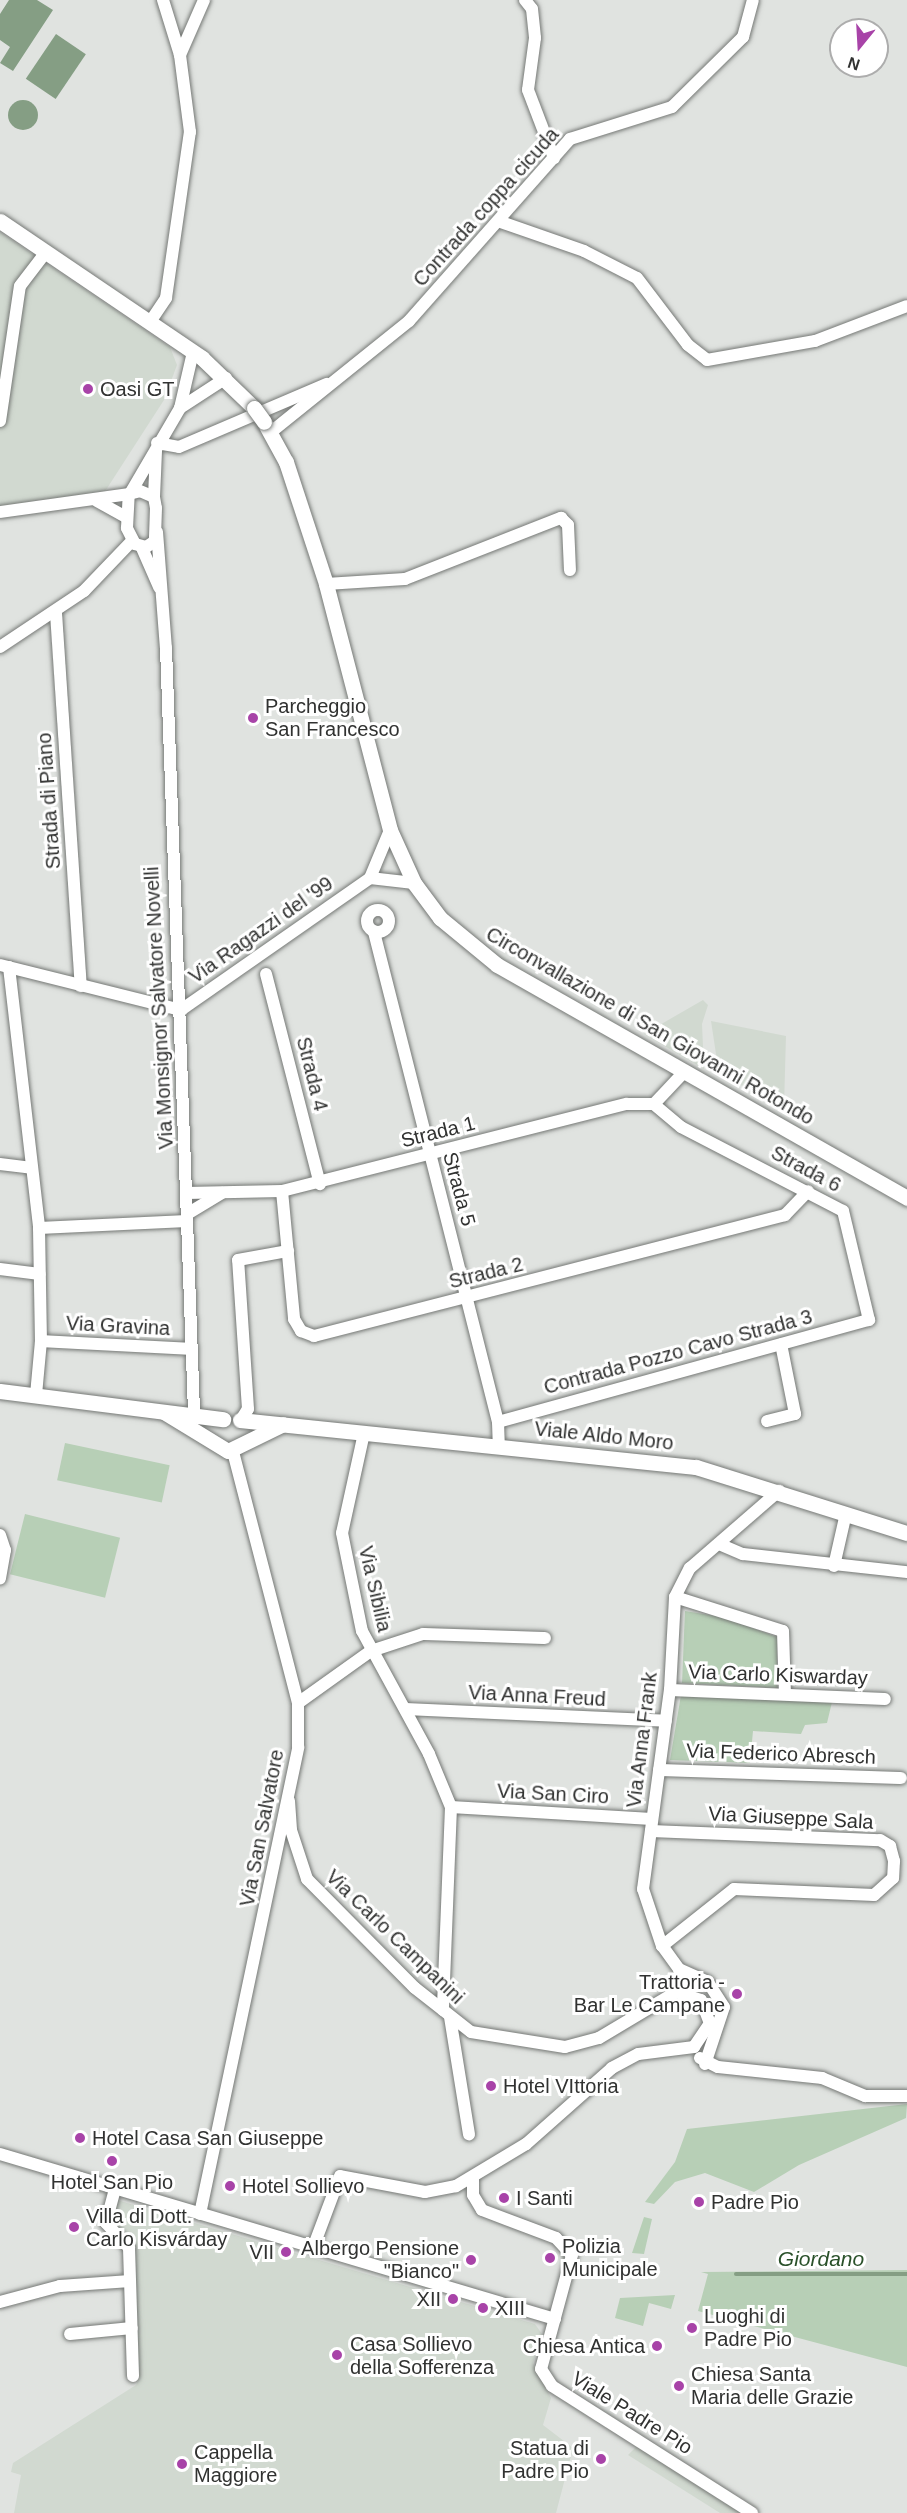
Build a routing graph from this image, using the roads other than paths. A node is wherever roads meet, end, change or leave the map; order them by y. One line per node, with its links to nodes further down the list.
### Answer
1 (163, 0): 5 (street)
2 (204, 0): 5 (street)
3 (525, 0): 6 (street)
4 (753, 0): 6 (street, Contrada coppa cicuda)
5 (180, 55): 11 (street)
6 (555, 158): 8 (street, Contrada coppa cicuda)
7 (0, 221): 9 (main road, Circonvallazione di San Giovanni Rotondo)
8 (498, 221): 10 (street); 14 (street, Contrada coppa cicuda)
9 (46, 252): 11 (main road, Circonvallazione di San Giovanni Rotondo); 16 (street)
10 (907, 306)
11 (150, 322): 12 (main road, Circonvallazione di San Giovanni Rotondo)
12 (193, 352): 13 (main road, Circonvallazione di San Giovanni Rotondo); 15 (street)
13 (226, 378): 15 (street); 17 (main road, Circonvallazione di San Giovanni Rotondo, bridge)
14 (329, 383): 17 (street, Contrada coppa cicuda); 18 (street)
15 (180, 408): 18 (street)
16 (0, 421)
17 (267, 427): 27 (main road, Circonvallazione di San Giovanni Rotondo)
18 (157, 444): 19 (street); 20 (street, Via Monsignor Salvatore Novelli)
19 (130, 493): 20 (street); 21 (street); 23 (street)
20 (154, 497): 24 (street, Via Monsignor Salvatore Novelli)
21 (90, 499): 22 (street); 23 (street)
22 (0, 512)
23 (126, 518): 25 (street, Via Monsignor Salvatore Novelli)
24 (157, 532): 25 (street); 28 (street, Via Monsignor Salvatore Novelli)
25 (137, 545): 28 (street, Via Monsignor Salvatore Novelli); 29 (street)
26 (570, 570): 27 (street)
27 (326, 584): 31 (main road, Circonvallazione di San Giovanni Rotondo)
28 (164, 603): 38 (street, Via Monsignor Salvatore Novelli)
29 (56, 613): 30 (street); 37 (street, Strada di Piano)
30 (0, 647)
31 (390, 830): 32 (street); 33 (main road, Circonvallazione di San Giovanni Rotondo)
32 (370, 878): 33 (street); 38 (street, Via Ragazzi del '99)
33 (414, 883): 39 (main road, Circonvallazione di San Giovanni Rotondo)
34 (374, 932): 41 (street, Strada 5)
35 (5, 966): 37 (street, Via Ragazzi del '99); 43 (street)
36 (266, 974): 44 (street, Strada 4)
37 (81, 986): 38 (street, Via Ragazzi del '99)
38 (180, 1010): 47 (street, Via Monsignor Salvatore Novelli)
39 (684, 1072): 40 (street); 49 (main road, Circonvallazione di San Giovanni Rotondo)
40 (654, 1104): 41 (street, Strada 1); 46 (street, Strada 6)
41 (429, 1154): 44 (street, Strada 1); 55 (street, Strada 5)
42 (0, 1164): 43 (street)
43 (32, 1168): 51 (street)
44 (320, 1184): 45 (street, Strada 1)
45 (282, 1191): 48 (street, Strada 1); 52 (street, Strada 2)
46 (808, 1191): 55 (street, Strada 2); 56 (street, Strada 6)
47 (186, 1192): 48 (street, Strada 1); 50 (street, Via Monsignor Salvatore Novelli)
48 (224, 1192): 50 (street)
49 (907, 1198)
50 (187, 1217): 51 (street); 59 (street, Via Monsignor Salvatore Novelli)
51 (39, 1228): 54 (street)
52 (288, 1251): 55 (street, Strada 2); 65 (street)
53 (0, 1269): 54 (street)
54 (40, 1274): 57 (street)
55 (468, 1298): 67 (street, Strada 5)
56 (869, 1320): 58 (street, Contrada Pozzo Cavo Strada 3)
57 (41, 1341): 59 (street, Via Gravina); 61 (street)
58 (781, 1344): 66 (street); 67 (street, Contrada Pozzo Cavo Strada 3)
59 (192, 1349): 63 (street, Via Monsignor Salvatore Novelli)
60 (0, 1391): 61 (main road, Viale Aldo Moro)
61 (36, 1395): 62 (main road, Viale Aldo Moro)
62 (156, 1407): 63 (main road, Viale Aldo Moro); 72 (main road, Viale Aldo Moro)
63 (194, 1412): 64 (main road, Viale Aldo Moro)
64 (223, 1419): 65 (main road, Viale Aldo Moro); 72 (main road)
65 (240, 1420): 68 (main road, Viale Aldo Moro); 70 (main road)
66 (767, 1421)
67 (498, 1422): 71 (street, Strada 5)
68 (288, 1423): 69 (main road, Viale Aldo Moro); 70 (main road, Viale Aldo Moro)
69 (364, 1433): 71 (main road, Viale Aldo Moro); 83 (street, Via Sibilia)
70 (246, 1440): 72 (main road, Viale Aldo Moro)
71 (499, 1447): 73 (main road, Viale Aldo Moro)
72 (226, 1449): 87 (street, Via San Salvatore)
73 (779, 1491): 74 (main road, Viale Aldo Moro); 77 (street, Via Anna Frank)
74 (846, 1513): 75 (main road, Viale Aldo Moro); 78 (street)
75 (907, 1533)
76 (0, 1535): 80 (street)
77 (719, 1544): 78 (street); 81 (street, Via Anna Frank)
78 (834, 1566): 79 (street)
79 (907, 1572)
80 (0, 1579)
81 (675, 1597): 84 (street, Via Anna Frank); 85 (street)
82 (545, 1638): 83 (street, Via Sibilia)
83 (371, 1652): 87 (street); 88 (street)
84 (670, 1690): 85 (street, Via Carlo Kiswarday); 89 (street, Via Anna Frank)
85 (785, 1693): 86 (street, Via Carlo Kiswarday)
86 (885, 1699)
87 (298, 1703): 92 (street, Via San Salvatore)
88 (406, 1710): 89 (street, Via Anna Freud); 93 (street)
89 (666, 1721): 90 (street, Via Anna Frank)
90 (658, 1770): 91 (street, Via Federico Abresch); 94 (street, Via Anna Frank)
91 (901, 1778)
92 (289, 1801): 96 (street, Via Carlo Campanini); 104 (street, Via San Salvatore)
93 (451, 1807): 94 (street, Via San Ciro); 96 (street)
94 (651, 1825): 95 (street, Via Anna Frank); 95 (street, Via Giuseppe Sala)
95 (662, 1946): 98 (street, Via Anna Frank)
96 (446, 2014): 97 (street, Via Carlo Campanini); 100 (street)
97 (694, 2047): 98 (street); 102 (street)
98 (705, 2064): 99 (street)
99 (907, 2096)
100 (469, 2134)
101 (0, 2154): 103 (street)
102 (473, 2178): 105 (street); 108 (street, Viale Padre Pio)
103 (115, 2189): 104 (street); 106 (street)
104 (200, 2214): 105 (street)
105 (314, 2248): 108 (street)
106 (130, 2281): 107 (street); 109 (street)
107 (0, 2302)
108 (555, 2319): 112 (street, Viale Padre Pio)
109 (132, 2328): 110 (street); 111 (street)
110 (70, 2334)
111 (133, 2376)
112 (752, 2513)

